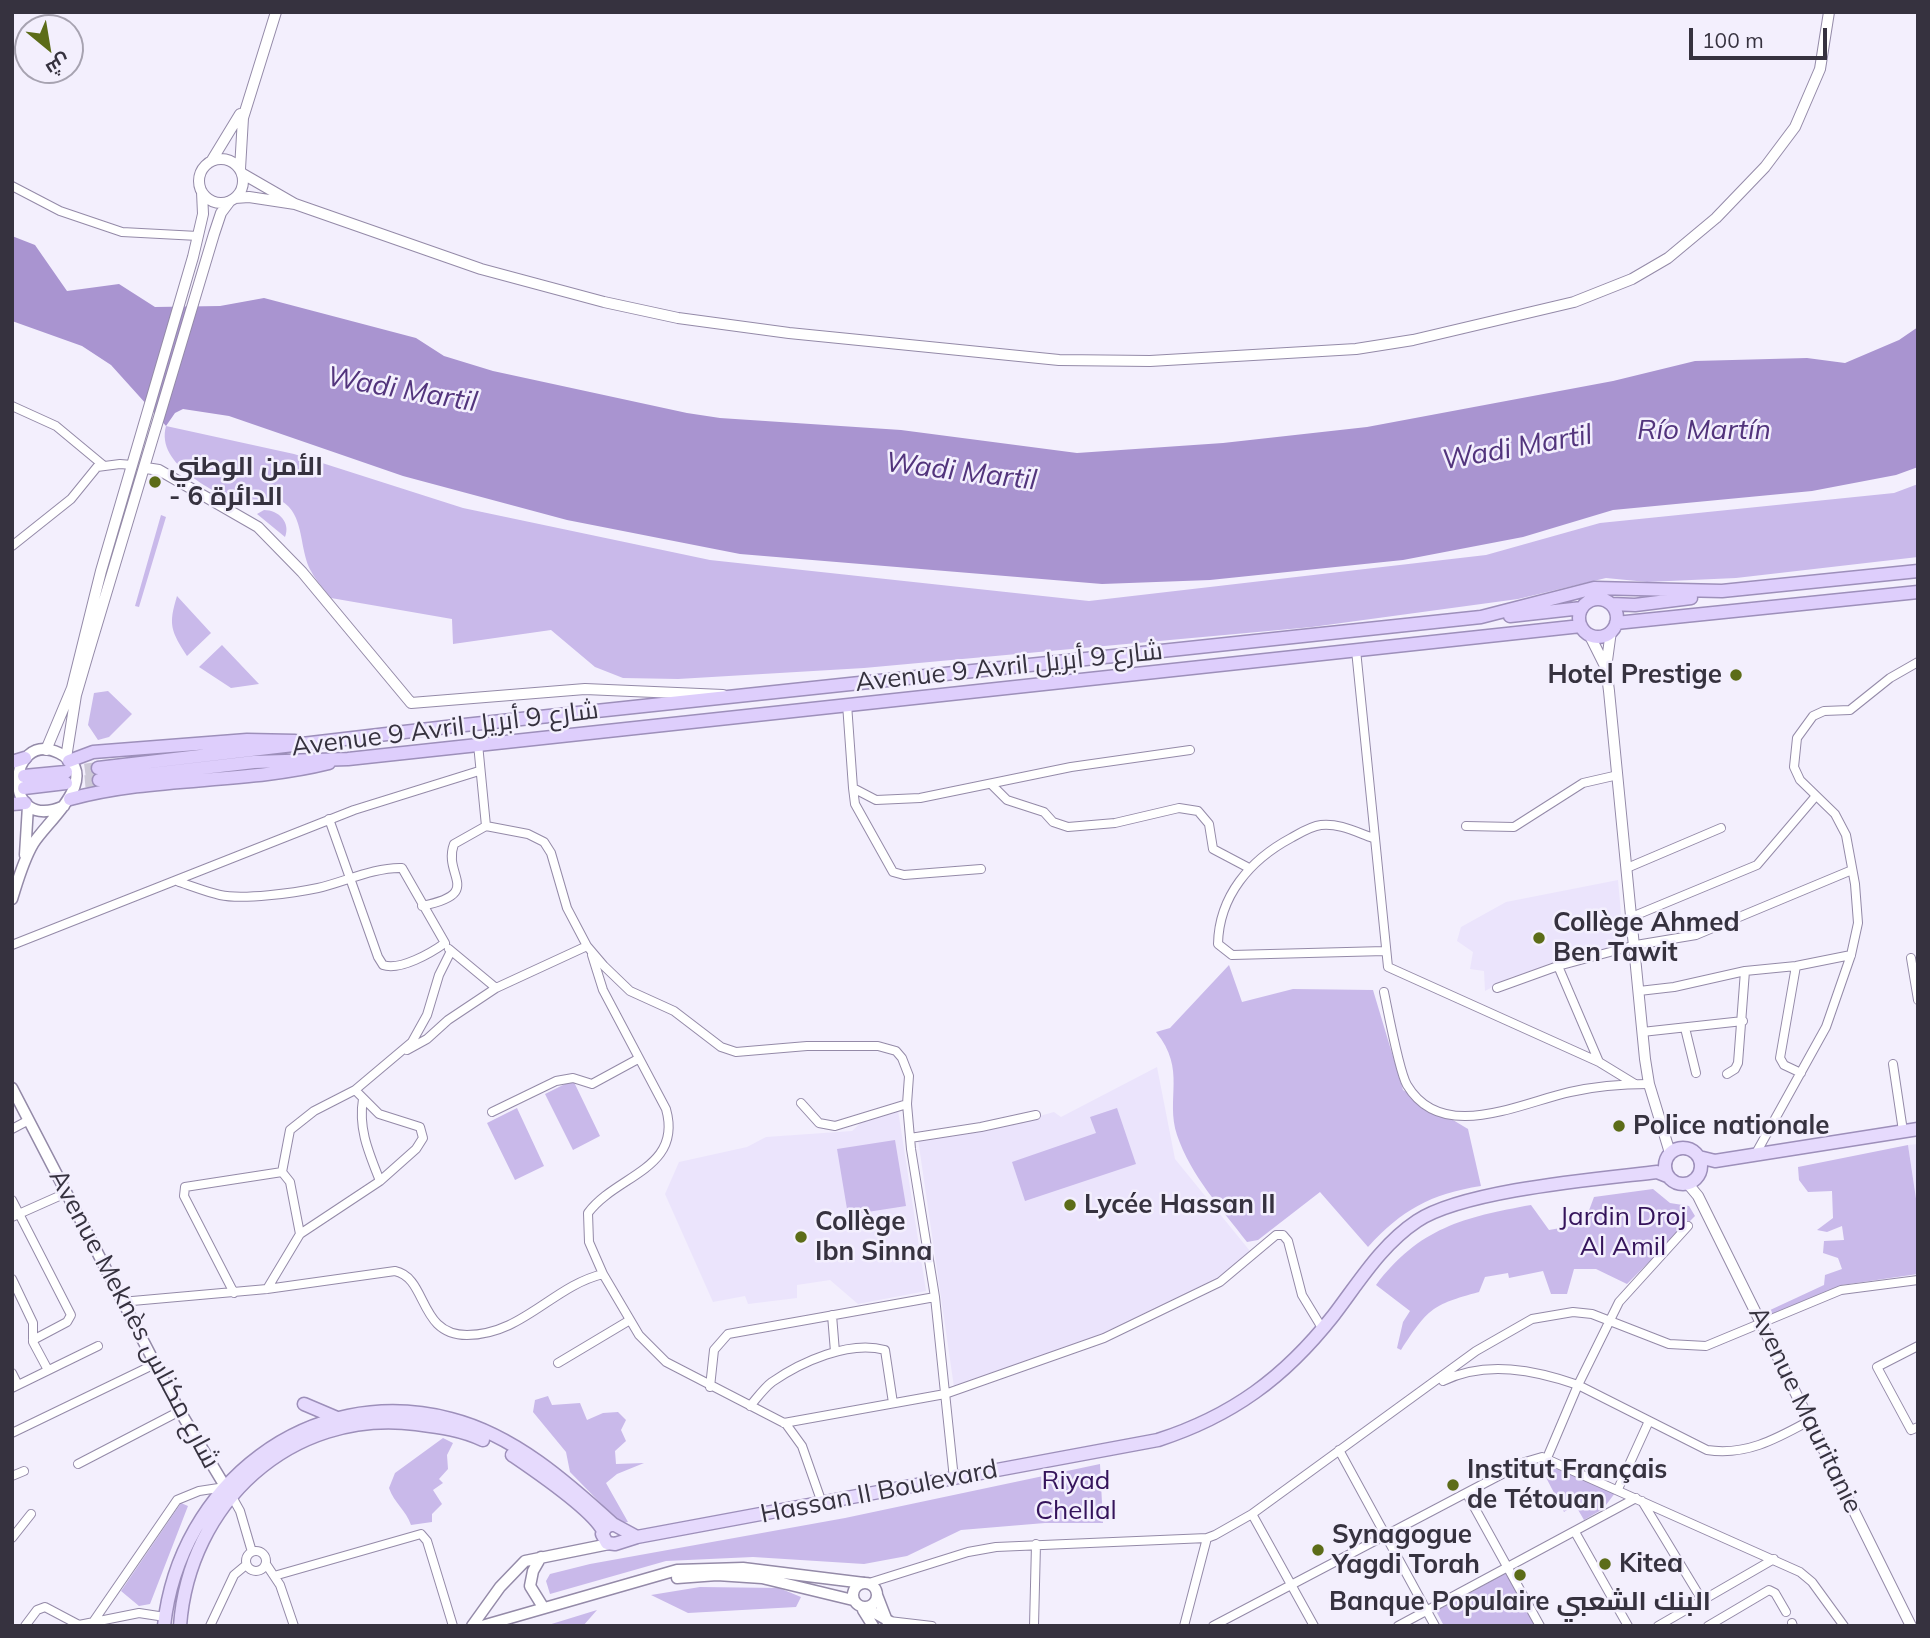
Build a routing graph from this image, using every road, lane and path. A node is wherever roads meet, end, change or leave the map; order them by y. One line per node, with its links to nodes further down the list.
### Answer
1 (276, 12): 3 (street)
2 (1829, 12): 9 (street)
3 (247, 102): 4 (street); 5 (street)
4 (212, 160): 5 (street); 7 (street)
5 (242, 171): 8 (street); 9 (street)
6 (12, 186): 10 (street)
7 (202, 192): 8 (street); 10 (street)
8 (233, 200): 9 (street); 14 (street)
9 (295, 204)
10 (198, 236): 13 (street)
11 (12, 406): 12 (street)
12 (103, 465): 13 (street); 15 (street)
13 (132, 466): 31 (street)
14 (146, 468): 27 (street); 35 (street)
15 (12, 546)
16 (1918, 571): 17 (highway, Avenue 9 Avril شارع 9 أبريل)
17 (1722, 592): 19 (highway); 21 (highway, Avenue 9 Avril شارع 9 أبريل)
18 (1918, 592): 22 (highway)
19 (1611, 604): 20 (highway); 22 (highway)
20 (1582, 608): 21 (highway); 23 (highway)
21 (1481, 617): 27 (highway, Avenue 9 Avril شارع 9 أبريل)
22 (1614, 627): 23 (highway); 26 (street)
23 (1585, 630): 24 (highway, Avenue 9 Avril شارع 9 أبريل); 26 (street)
24 (1356, 650): 28 (highway, Avenue 9 Avril شارع 9 أبريل); 48 (street)
25 (1918, 662): 41 (street)
26 (1606, 668): 37 (street)
27 (734, 696): 29 (highway, Avenue 9 Avril شارع 9 أبريل)
28 (847, 704): 30 (highway, Avenue 9 Avril شارع 9 أبريل); 40 (street)
29 (334, 742): 33 (highway, Avenue 9 Avril شارع 9 أبريل); 35 (highway)
30 (478, 744): 33 (highway, Avenue 9 Avril شارع 9 أبريل); 36 (street)
31 (46, 750): 34 (main road); 35 (main road)
32 (1190, 750): 39 (street)
33 (348, 759): 42 (highway)
34 (19, 760): 43 (main road)
35 (67, 768): 38 (highway); 42 (main road)
36 (479, 772): 44 (street); 45 (street)
37 (1618, 775): 46 (street); 51 (street)
38 (24, 782)
39 (991, 784): 40 (street); 50 (street)
40 (853, 789): 52 (street)
41 (1815, 797): 53 (street); 58 (street)
42 (67, 802): 43 (main road); 49 (main road)
43 (22, 804): 49 (main road)
44 (329, 819): 54 (street); 55 (street)
45 (486, 827): 57 (street); 62 (street)
46 (1466, 827)
47 (1721, 828): 51 (street)
48 (1373, 838): 50 (street); 64 (street)
49 (25, 858): 56 (main road)
50 (1249, 868): 64 (street)
51 (1627, 868): 58 (street)
52 (981, 869)
53 (1852, 870): 61 (street); 65 (street)
54 (351, 879): 55 (street); 57 (street); 59 (street)
55 (179, 882): 60 (street)
56 (12, 899)
57 (422, 906): 59 (street)
58 (1633, 916): 61 (street)
59 (445, 943): 63 (street)
60 (12, 945)
61 (1636, 945): 67 (street); 72 (street)
62 (589, 949): 70 (street); 79 (street); 91 (street)
63 (451, 951): 70 (street); 78 (street)
64 (1385, 951): 80 (street)
65 (1851, 955): 68 (street); 83 (street)
66 (1911, 958): 74 (street)
67 (1558, 966): 71 (street); 80 (street)
68 (1796, 966): 69 (street); 83 (street)
69 (1745, 971): 72 (street); 75 (street)
70 (496, 988): 78 (street)
71 (1497, 988)
72 (1639, 991): 77 (street)
73 (1384, 992): 85 (street)
74 (1918, 1000)
75 (1743, 1021): 76 (street); 84 (street)
76 (1685, 1028): 77 (street); 82 (street)
77 (1642, 1032): 86 (street)
78 (401, 1053): 88 (street)
79 (638, 1059): 92 (street); 112 (street)
80 (1600, 1062): 85 (street)
81 (1892, 1064): 97 (street)
82 (1696, 1073)
83 (1801, 1073): 100 (street)
84 (1727, 1074)
85 (1635, 1084): 86 (street)
86 (1649, 1084): 99 (street)
87 (12, 1088): 94 (main road, Avenue Meknès شارع مكناس)
88 (355, 1090): 89 (street); 103 (street)
89 (363, 1099): 106 (street); 106 (street)
90 (801, 1103): 91 (street)
91 (907, 1104): 98 (street)
92 (492, 1112)
93 (1036, 1115): 98 (street)
94 (29, 1120): 95 (street); 107 (main road, Avenue Meknès شارع مكناس)
95 (12, 1129)
96 (1918, 1129): 97 (main road)
97 (1903, 1131): 100 (main road)
98 (910, 1138): 117 (street)
99 (1674, 1151): 101 (main road); 104 (main road)
100 (1755, 1156): 102 (main road)
101 (1699, 1157): 102 (main road); 105 (main road)
102 (1715, 1161): 105 (main road)
103 (282, 1171): 111 (street); 116 (street)
104 (1663, 1171): 105 (main road); 123 (main road, Hassan II Boulevard)
105 (1695, 1179): 122 (street, Avenue Mauritanie)
106 (380, 1181): 111 (street)
107 (66, 1193): 109 (street); 118 (main road, Avenue Meknès شارع مكناس)
108 (12, 1200): 109 (street)
109 (16, 1215): 124 (street)
110 (1688, 1226): 121 (street)
111 (300, 1234): 115 (street)
112 (603, 1274): 115 (street); 120 (street)
113 (1918, 1280): 122 (street)
114 (13, 1284): 124 (street)
115 (267, 1289): 116 (street)
116 (234, 1293): 118 (street)
117 (934, 1297): 119 (street); 136 (street)
118 (121, 1302): 129 (main road, Avenue Meknès شارع مكناس)
119 (832, 1315): 127 (street); 134 (street)
120 (630, 1320): 128 (street); 134 (street)
121 (1610, 1320): 122 (street); 132 (street); 135 (street)
122 (1762, 1322): 143 (street, Avenue Mauritanie)
123 (1322, 1328): 136 (street); 152 (main road, Hassan II Boulevard)
124 (33, 1340): 130 (street)
125 (99, 1346): 130 (street)
126 (1918, 1346): 145 (street)
127 (835, 1352): 137 (street); 139 (street)
128 (558, 1363)
129 (155, 1364): 140 (main road, Avenue Meknès شارع مكناس); 146 (street)
130 (48, 1370): 133 (street)
131 (12, 1373): 133 (street)
132 (1578, 1385): 135 (street); 142 (street); 148 (street)
133 (15, 1386)
134 (710, 1387): 139 (street)
135 (1428, 1388): 147 (street)
136 (945, 1394): 137 (street); 152 (street)
137 (893, 1403): 144 (street)
138 (304, 1404): 141 (main road)
139 (750, 1406): 144 (street)
140 (180, 1411): 149 (street); 154 (main road, Avenue Meknès شارع مكناس)
141 (337, 1418): 154 (main road); 161 (main road)
142 (1649, 1421): 143 (street); 153 (street)
143 (1809, 1421): 205 (street, Avenue Mauritanie)
144 (784, 1423): 157 (street)
145 (1918, 1427)
146 (12, 1433)
147 (1339, 1450): 159 (street); 162 (street)
148 (1547, 1458): 153 (street); 155 (street)
149 (78, 1464)
150 (24, 1471): 151 (street)
151 (12, 1476)
152 (954, 1479): 157 (main road, Hassan II Boulevard)
153 (1618, 1489): 156 (street)
154 (228, 1491): 161 (main road); 166 (street, Avenue Meknès شارع مكناس); 181 (main road); 183 (street); 185 (main road)
155 (1466, 1494): 162 (street); 171 (street)
156 (1639, 1499): 160 (street); 168 (street); 176 (street)
157 (822, 1503): 161 (main road, Hassan II Boulevard)
158 (31, 1514): 163 (street)
159 (1252, 1514): 164 (street); 174 (street)
160 (1575, 1532): 171 (street); 201 (street)
161 (611, 1534): 167 (main road, Hassan II Boulevard)
162 (1386, 1536): 174 (street); 179 (street)
163 (12, 1538)
164 (1207, 1538): 165 (street); 195 (street)
165 (1036, 1544): 173 (street); 194 (street)
166 (252, 1552): 169 (street); 170 (street)
167 (541, 1557): 178 (main road); 189 (main road, Hassan II Boulevard)
168 (1774, 1559): 176 (street); 204 (street)
169 (266, 1564): 170 (street); 172 (street)
170 (246, 1565): 186 (street)
171 (1507, 1568): 179 (street); 200 (street)
172 (274, 1576): 187 (street); 188 (street)
173 (866, 1583): 175 (main road); 177 (main road); 178 (main road)
174 (1292, 1586): 196 (street); 197 (street)
175 (877, 1595): 177 (main road); 182 (main road)
176 (1702, 1600): 202 (street)
177 (860, 1605): 182 (main road); 191 (main road); 192 (main road)
178 (543, 1607): 190 (main road)
179 (1427, 1610): 198 (street); 199 (street)
180 (1786, 1612): 203 (street)
181 (165, 1623): 183 (street)
182 (889, 1623): 193 (street)
183 (91, 1625): 184 (street)
184 (25, 1626)
185 (180, 1626)
186 (210, 1626)
187 (294, 1626)
188 (453, 1626)
189 (472, 1626)
190 (482, 1626)
191 (506, 1626)
192 (873, 1626)
193 (932, 1626)
194 (1034, 1626)
195 (1184, 1626)
196 (1213, 1626)
197 (1314, 1626)
198 (1398, 1626)
199 (1435, 1626)
200 (1539, 1626)
201 (1628, 1626)
202 (1658, 1626)
203 (1708, 1626)
204 (1844, 1626)
205 (1910, 1626)

